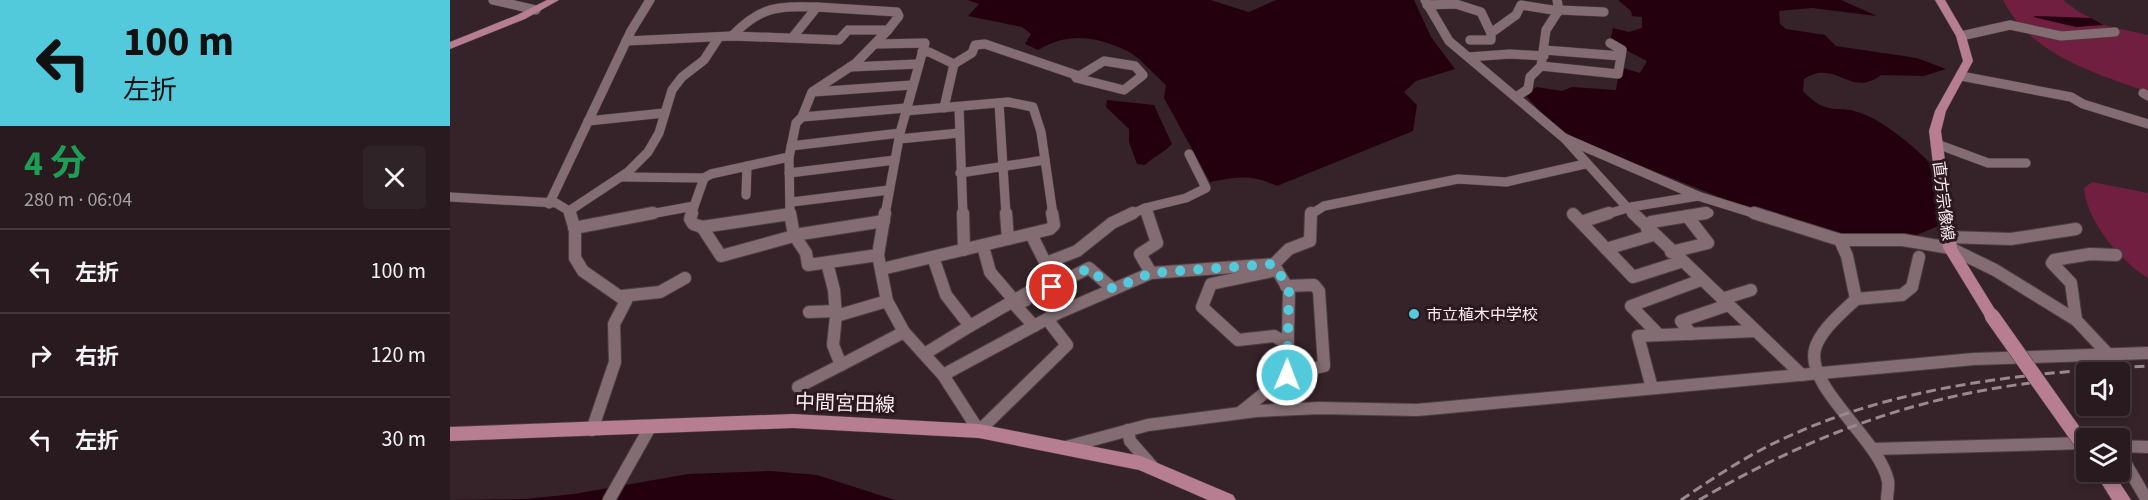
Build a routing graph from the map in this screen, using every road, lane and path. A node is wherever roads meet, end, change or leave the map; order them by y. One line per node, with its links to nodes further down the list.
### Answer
1 (493, 0): 6 (street)
2 (554, 0): 11 (main road)
3 (650, 0): 22 (street)
4 (1557, 0): 12 (street)
5 (1940, 0): 18 (main road, 直方宗像線)
6 (509, 2): 11 (street)
7 (1426, 2): 8 (street); 29 (street)
8 (1446, 2): 16 (street)
9 (870, 4): 10 (street); 14 (street)
10 (817, 7): 17 (street); 20 (street)
11 (536, 10): 25 (main road)
12 (1559, 11): 13 (street); 16 (street); 27 (street)
13 (1604, 12)
14 (888, 30): 20 (street); 24 (street)
15 (2115, 32): 18 (street)
16 (1491, 33): 21 (street)
17 (732, 36): 19 (street); 20 (street)
18 (1961, 36): 34 (main road, 直方宗像線)
19 (719, 37): 22 (street); 43 (street)
20 (792, 38)
21 (1470, 40)
22 (626, 41): 45 (street)
23 (1610, 43): 28 (street)
24 (878, 44): 26 (street); 33 (street)
25 (450, 46)
26 (922, 52): 30 (street); 31 (street)
27 (1544, 53): 28 (street); 29 (street); 32 (street)
28 (1621, 56): 32 (street)
29 (1469, 57): 38 (street)
30 (918, 64): 33 (street); 36 (street)
31 (954, 64): 35 (street); 41 (street)
32 (1541, 66): 38 (street)
33 (849, 67): 37 (street)
34 (1961, 75): 46 (street); 50 (main road, 直方宗像線)
35 (1079, 76): 35 (street)
36 (912, 86): 37 (street); 42 (street)
37 (812, 92): 44 (street)
38 (1516, 97): 49 (street)
39 (999, 103): 40 (street); 55 (street); 59 (street)
40 (959, 107): 41 (street); 47 (street)
41 (944, 108): 42 (street)
42 (905, 110): 44 (street); 48 (street)
43 (664, 113): 45 (street); 62 (street)
44 (802, 117): 51 (street)
45 (588, 121): 68 (street)
46 (2148, 124)
47 (959, 133): 48 (street); 61 (street)
48 (900, 136): 51 (street); 54 (street)
49 (1564, 138): 57 (street); 66 (street)
50 (1937, 144): 56 (street); 87 (main road, 直方宗像線)
51 (791, 146): 53 (street)
52 (1189, 154): 71 (street)
53 (789, 157): 58 (street); 60 (street)
54 (895, 160): 60 (street); 64 (street)
55 (1045, 160): 59 (street); 83 (street)
56 (2026, 163)
57 (1585, 164): 72 (street); 99 (street)
58 (747, 166): 63 (street); 65 (street)
59 (1002, 166): 61 (street); 85 (street)
60 (789, 173): 70 (street)
61 (960, 173): 90 (street)
62 (623, 177): 63 (street); 73 (street)
63 (704, 178): 69 (street)
64 (889, 190): 70 (street); 77 (street)
65 (746, 195)
66 (1698, 196): 72 (street); 86 (street)
67 (450, 197): 68 (street)
68 (549, 204): 73 (street)
69 (694, 206): 79 (street); 80 (street)
70 (791, 208): 79 (street); 84 (street)
71 (1145, 208): 98 (street); 101 (street)
72 (1626, 208): 78 (street); 82 (street)
73 (569, 211): 80 (street)
74 (1709, 213): 76 (street)
75 (1573, 214): 78 (street)
76 (1687, 216): 82 (street); 91 (street)
77 (884, 221): 84 (street); 92 (street)
78 (1581, 222): 89 (street)
79 (702, 227): 84 (street)
80 (574, 228): 107 (street)
81 (2076, 230): 87 (street)
82 (1650, 232): 89 (street); 91 (street)
83 (1031, 234): 85 (street); 98 (street)
84 (795, 236): 97 (street)
85 (1008, 239): 88 (street)
86 (1840, 240): 87 (street); 108 (street)
87 (1949, 243): 115 (street); 139 (main road, 直方宗像線, bridge)
88 (983, 246): 90 (street); 109 (street)
89 (1606, 249): 96 (street)
90 (964, 250): 94 (street)
91 (1671, 252): 96 (street)
92 (878, 255): 97 (street); 100 (street)
93 (2116, 255): 115 (street)
94 (933, 257): 100 (street); 116 (street)
95 (1919, 257): 108 (street)
96 (1680, 262): 103 (street)
97 (827, 263): 113 (street)
98 (1046, 263): 109 (street)
99 (1275, 267): 101 (street); 104 (street); 122 (street)
100 (882, 269): 110 (street)
101 (1151, 273): 105 (street)
102 (685, 278): 107 (street)
103 (1701, 280): 111 (street); 121 (street)
104 (1286, 286): 122 (street); 129 (street)
105 (1113, 289): 114 (street); 117 (street)
106 (1751, 290): 111 (street)
107 (622, 296): 134 (street)
108 (1856, 299): 127 (street)
109 (1014, 300): 116 (street)
110 (887, 301): 113 (street); 119 (street)
111 (1725, 302): 118 (street); 120 (street)
112 (809, 312): 113 (street)
113 (836, 313): 126 (street)
114 (1047, 318): 117 (street); 136 (street)
115 (2076, 320): 125 (street)
116 (970, 326): 123 (street)
117 (1034, 326): 128 (street)
118 (1756, 331): 120 (street); 130 (street)
119 (904, 332): 123 (street); 126 (street)
120 (1691, 334): 121 (street)
121 (1659, 335): 132 (street)
122 (1288, 344): 129 (street)
123 (926, 353): 128 (street)
124 (2148, 353): 125 (street)
125 (2108, 354): 127 (street)
126 (841, 365): 131 (street)
127 (1819, 374): 130 (street); 144 (street)
128 (943, 375): 136 (street)
129 (1287, 375): 133 (street)
130 (1802, 375): 132 (street)
131 (798, 387)
132 (1652, 388): 133 (street)
133 (1239, 414): 135 (street)
134 (592, 430): 137 (main road, 中間宮田線); 138 (main road, 中間宮田線)
135 (1128, 430): 142 (street); 145 (street)
136 (980, 431): 138 (main road, 中間宮田線); 142 (main road, 中間宮田線)
137 (450, 434)
138 (645, 435): 148 (street)
139 (2076, 435)
140 (2076, 443): 144 (street)
141 (2130, 446): 143 (street)
142 (1066, 447): 145 (main road, 中間宮田線)
143 (2148, 447)
144 (1873, 448): 150 (street)
145 (1154, 469): 149 (main road, 中間宮田線)
146 (2130, 471): 152 (street)
147 (2110, 482): 151 (main road)
148 (609, 500)
149 (1227, 500)
150 (1887, 500)
151 (2122, 500)
152 (2147, 500)

